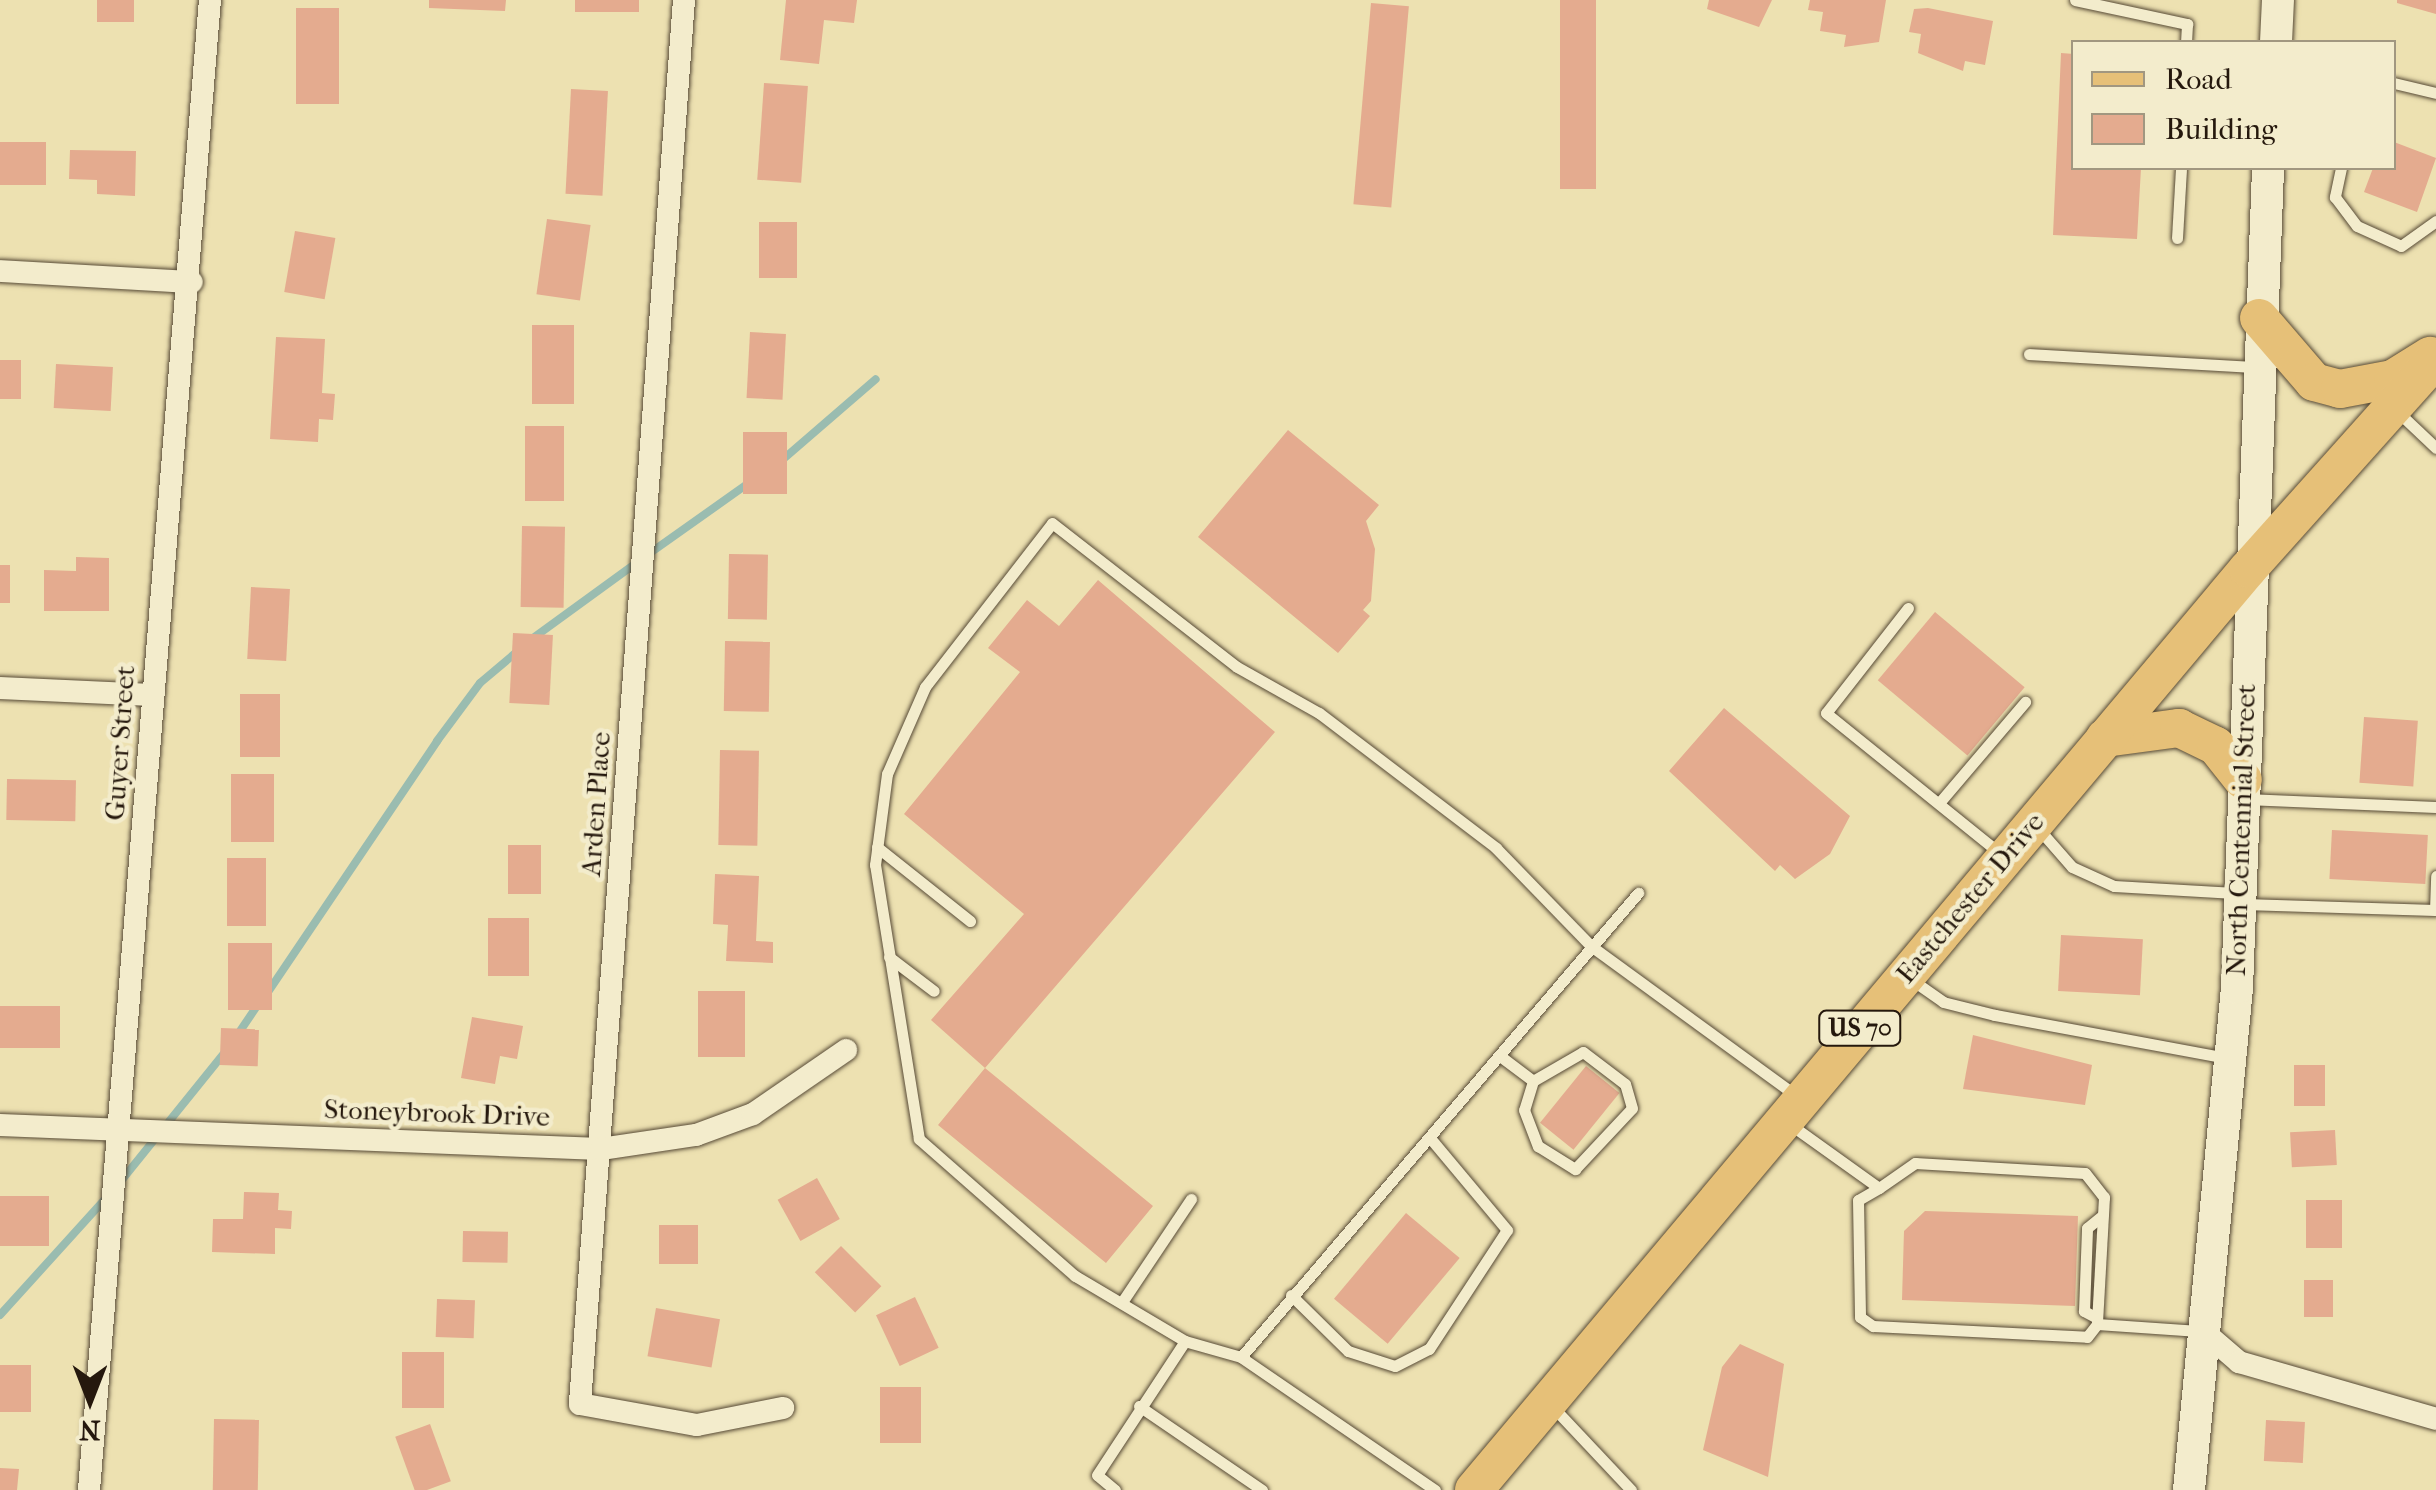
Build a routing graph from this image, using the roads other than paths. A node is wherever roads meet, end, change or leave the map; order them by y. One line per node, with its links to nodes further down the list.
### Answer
1 (210, 0): 15 (street, Guyer Street)
2 (684, 0): 50 (street, Arden Place)
3 (2075, 0): 5 (lane)
4 (2278, 0): 6 (street)
5 (2186, 40)
6 (2276, 40)
7 (2396, 83): 8 (lane)
8 (2436, 93)
9 (2180, 170): 13 (lane)
10 (2268, 170): 16 (street, North Centennial Street)
11 (2341, 170): 12 (lane)
12 (2436, 221)
13 (2177, 238)
14 (0, 272): 15 (street)
15 (192, 282): 25 (street, Guyer Street)
16 (2260, 318): 18 (main road); 19 (street, North Centennial Street)
17 (2029, 354): 19 (lane)
18 (2436, 356): 20 (main road, Eastchester Drive / US 70)
19 (2257, 367): 22 (street, North Centennial Street)
20 (2395, 410): 21 (lane); 22 (main road, Eastchester Drive / US 70)
21 (2436, 448)
22 (2248, 570): 27 (main road, Eastchester Drive / US 70); 28 (street, North Centennial Street)
23 (1908, 608): 29 (lane)
24 (0, 688): 25 (street)
25 (152, 695): 48 (street, Guyer Street)
26 (2025, 702): 29 (lane)
27 (2105, 738): 28 (main road); 31 (main road, Eastchester Drive / US 70)
28 (2242, 789): 30 (lane); 36 (street, North Centennial Street)
29 (1940, 803): 33 (lane)
30 (2436, 806)
31 (2033, 822): 33 (main road, Eastchester Drive / US 70); 36 (lane)
32 (877, 847): 37 (lane); 38 (lane); 39 (lane)
33 (2004, 857): 40 (main road, Eastchester Drive / US 70)
34 (2436, 876): 36 (lane)
35 (1638, 893): 38 (lane)
36 (2240, 899): 44 (street, North Centennial Street)
37 (970, 921)
38 (1592, 946): 43 (lane); 46 (lane)
39 (890, 956): 41 (lane); 54 (lane)
40 (1904, 974): 44 (lane); 46 (main road, Eastchester Drive / US 70)
41 (934, 991)
42 (846, 1050): 50 (street, Stoneybrook Drive)
43 (1500, 1056): 45 (lane); 49 (lane)
44 (2230, 1058): 56 (street, North Centennial Street)
45 (1533, 1081): 45 (lane)
46 (1792, 1109): 51 (lane); 59 (main road, Eastchester Drive / US 70)
47 (0, 1125): 48 (street, Stoneybrook Drive)
48 (122, 1131): 50 (street, Stoneybrook Drive); 63 (street, Guyer Street)
49 (1430, 1138): 53 (lane); 53 (lane)
50 (601, 1149): 61 (street, Arden Place)
51 (1879, 1188): 55 (lane); 55 (lane)
52 (1192, 1199): 54 (lane)
53 (1291, 1295): 58 (lane)
54 (1122, 1302): 57 (lane)
55 (2097, 1321): 56 (lane)
56 (2204, 1331): 62 (street); 69 (street, North Centennial Street)
57 (1184, 1342): 58 (lane); 60 (lane)
58 (1241, 1357): 66 (lane)
59 (1548, 1402): 67 (main road, Eastchester Drive / US 70); 68 (lane)
60 (1138, 1406): 64 (lane); 65 (lane)
61 (784, 1408)
62 (2436, 1420)
63 (88, 1490)
64 (1116, 1490)
65 (1262, 1490)
66 (1435, 1490)
67 (1474, 1490)
68 (1630, 1490)
69 (2189, 1490)

